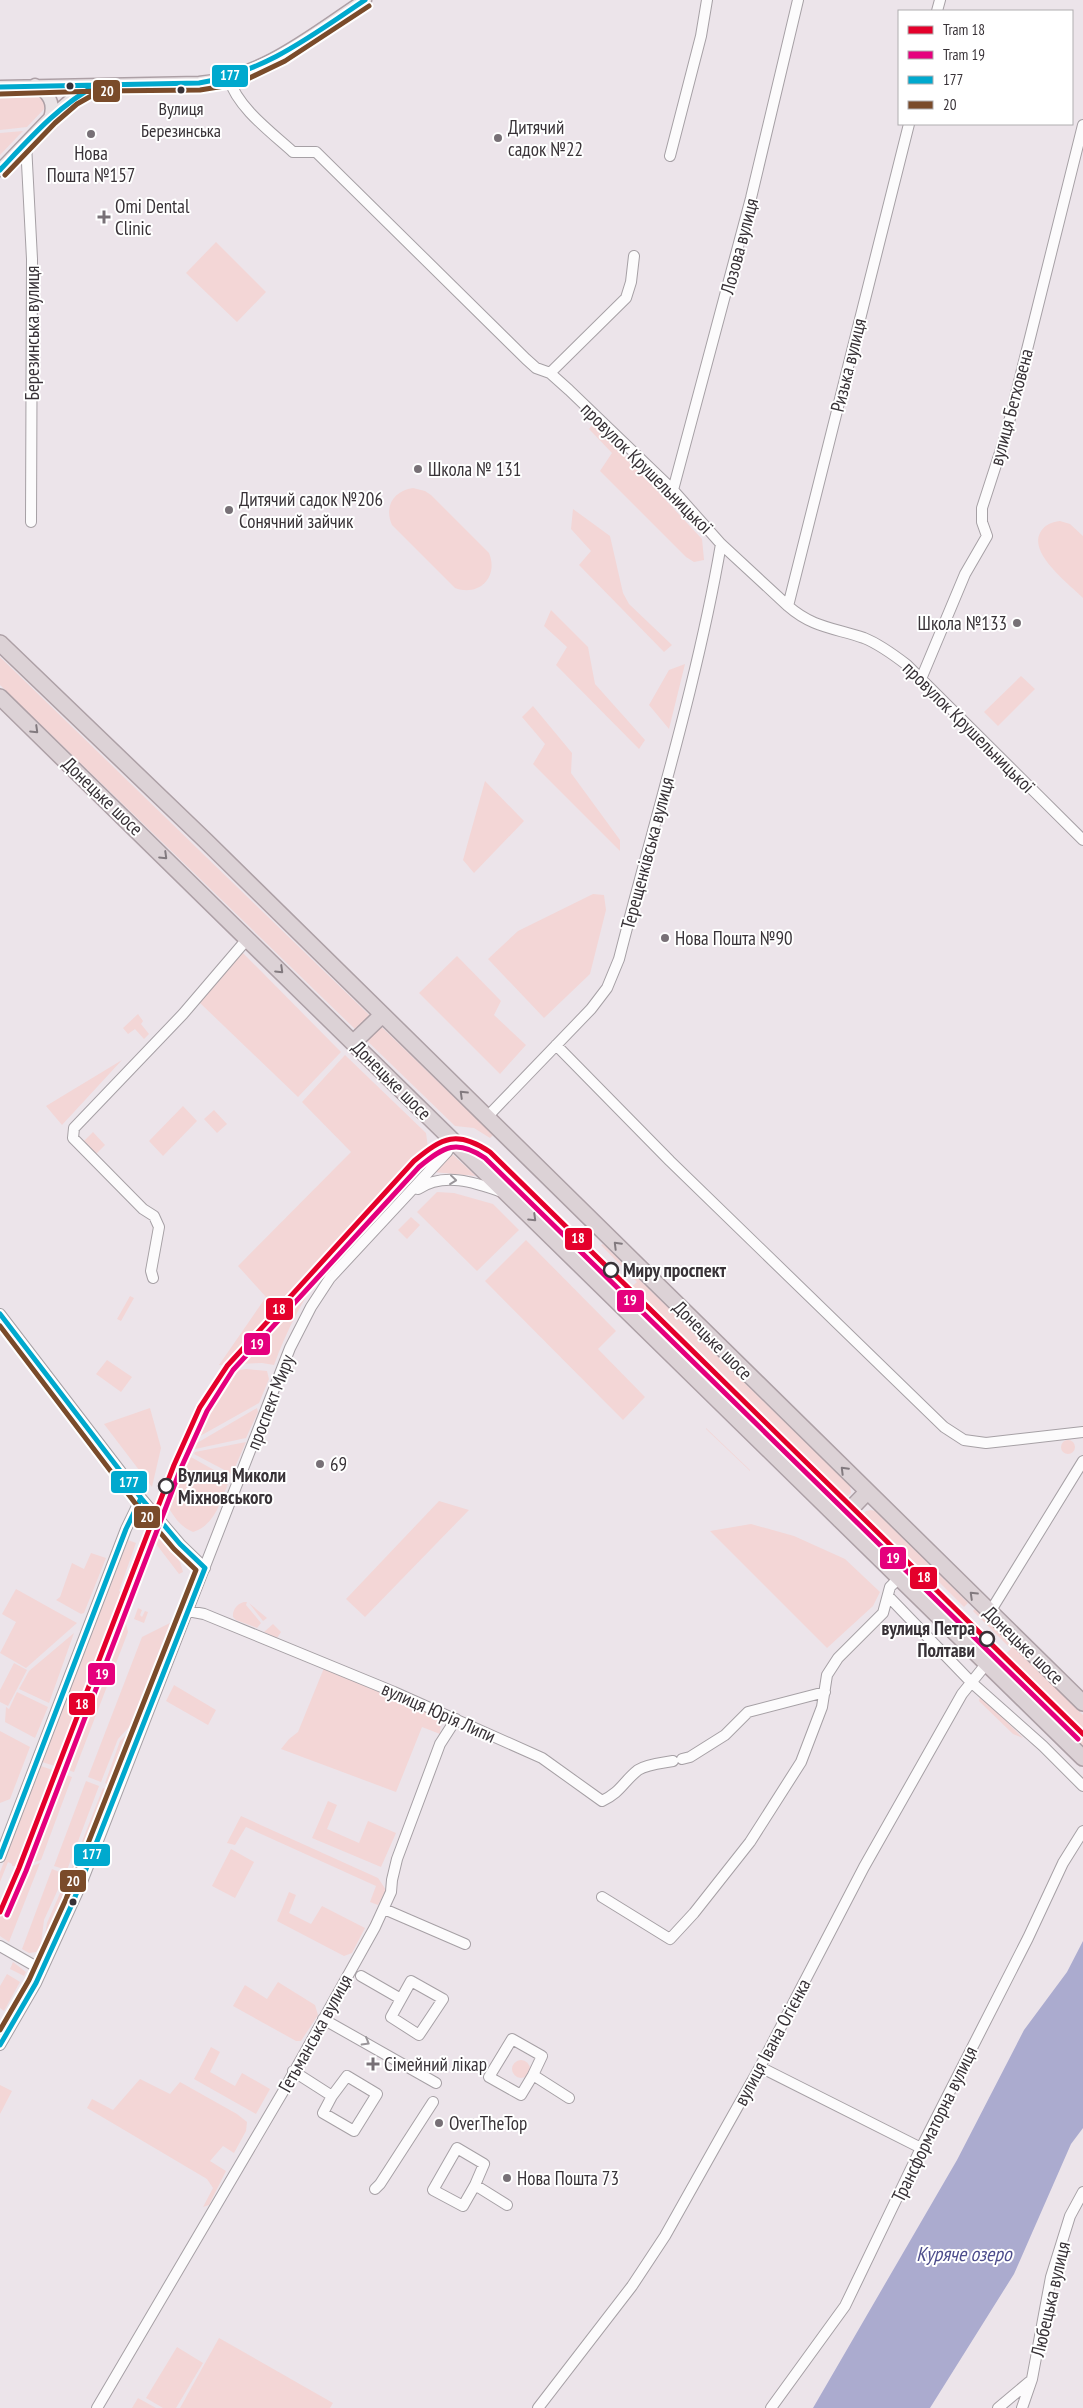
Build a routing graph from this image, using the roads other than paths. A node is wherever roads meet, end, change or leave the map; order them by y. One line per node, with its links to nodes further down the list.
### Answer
1 (365, 0): 4 (main road)
2 (707, 0): 12 (street)
3 (798, 0): 16 (street, Лозова вулиця)
4 (229, 79): 5 (main road); 15 (street, провулок Крушельницької)
5 (98, 84): 6 (main road); 8 (main road)
6 (35, 85): 7 (main road); 8 (main road)
7 (0, 87)
8 (50, 118): 11 (main road)
9 (909, 125): 19 (street, Ризька вулиця)
10 (1083, 125): 21 (street, вулиця Бетховена)
11 (26, 144): 13 (main road); 17 (street, Березинська вулиця)
12 (670, 156)
13 (2, 165)
14 (634, 256): 15 (street)
15 (550, 373): 16 (street, провулок Крушельницької)
16 (673, 490): 18 (street, провулок Крушельницької)
17 (31, 522)
18 (721, 544): 19 (street, провулок Крушельницької); 27 (street, Терещенківська вулиця)
19 (788, 606): 21 (street, провулок Крушельницької)
20 (0, 643): 25 (highway, Донецьке шосе)
21 (921, 679): 23 (street, провулок Крушельницької)
22 (0, 696): 24 (highway, Донецьке шосе, one-way to 24)
23 (1083, 840)
24 (248, 938): 26 (highway, Донецьке шосе, one-way to 26); 32 (street)
25 (382, 1016): 26 (highway); 28 (highway, Донецьке шосе, one-way to 25)
26 (354, 1042): 29 (highway, Донецьке шосе)
27 (556, 1045): 28 (street, Терещенківська вулиця); 34 (street)
28 (487, 1117): 36 (highway, Донецьке шосе, one-way to 28)
29 (450, 1138): 30 (highway, Донецьке шосе); 31 (street, проспект Миру)
30 (506, 1193): 31 (street, проспект Миру, one-way to 30); 38 (highway, Донецьке шосе, one-way to 38)
31 (409, 1195): 39 (street, проспект Миру)
32 (153, 1278)
33 (0, 1314): 37 (street)
34 (1083, 1432)
35 (1083, 1461): 43 (street)
36 (867, 1492): 38 (highway); 43 (highway, Донецьке шосе, one-way to 36)
37 (141, 1498): 39 (street); 52 (street)
38 (840, 1520): 40 (highway, Донецьке шосе)
39 (205, 1568): 42 (street, проспект Миру)
40 (899, 1578): 41 (street); 44 (highway, Донецьке шосе)
41 (888, 1597): 45 (street); 46 (street)
42 (188, 1610): 48 (street, вулиця Юрія Липи); 57 (street, проспект Миру)
43 (990, 1612): 47 (highway, Донецьке шосе)
44 (986, 1663): 45 (street, вулиця Івана Огієнка); 49 (highway, Донецьке шосе)
45 (971, 1682): 50 (street); 62 (street, вулиця Івана Огієнка)
46 (824, 1692): 48 (street, вулиця Юрія Липи); 53 (street)
47 (1083, 1703)
48 (456, 1720): 54 (street, Гетьманська вулиця)
49 (1083, 1758)
50 (1083, 1786)
51 (1083, 1831): 69 (street, Трансформаторна вулиця)
52 (0, 1857)
53 (602, 1897)
54 (384, 1909): 55 (street); 60 (street, Гетьманська вулиця)
55 (465, 1944)
56 (0, 1946): 57 (street)
57 (42, 1970): 61 (street, проспект Миру)
58 (361, 1976): 59 (street)
59 (401, 1999): 59 (street)
60 (323, 2019): 63 (street, Гетьманська вулиця); 65 (street, one-way to 65)
61 (0, 2045)
62 (760, 2067): 69 (street); 76 (street, вулиця Івана Огієнка)
63 (293, 2071): 66 (street); 75 (street, Гетьманська вулиця)
64 (533, 2075): 64 (street); 67 (street)
65 (436, 2083)
66 (332, 2096): 66 (street)
67 (569, 2098)
68 (433, 2102): 71 (street)
69 (921, 2148): 77 (street, Трансформаторна вулиця)
70 (475, 2185): 70 (street); 73 (street)
71 (374, 2189)
72 (1083, 2192): 74 (street, Любецька вулиця)
73 (507, 2205)
74 (1032, 2379): 78 (street); 79 (street, Любецька вулиця)
75 (97, 2408)
76 (538, 2408)
77 (771, 2408)
78 (998, 2408)
79 (1022, 2408)

